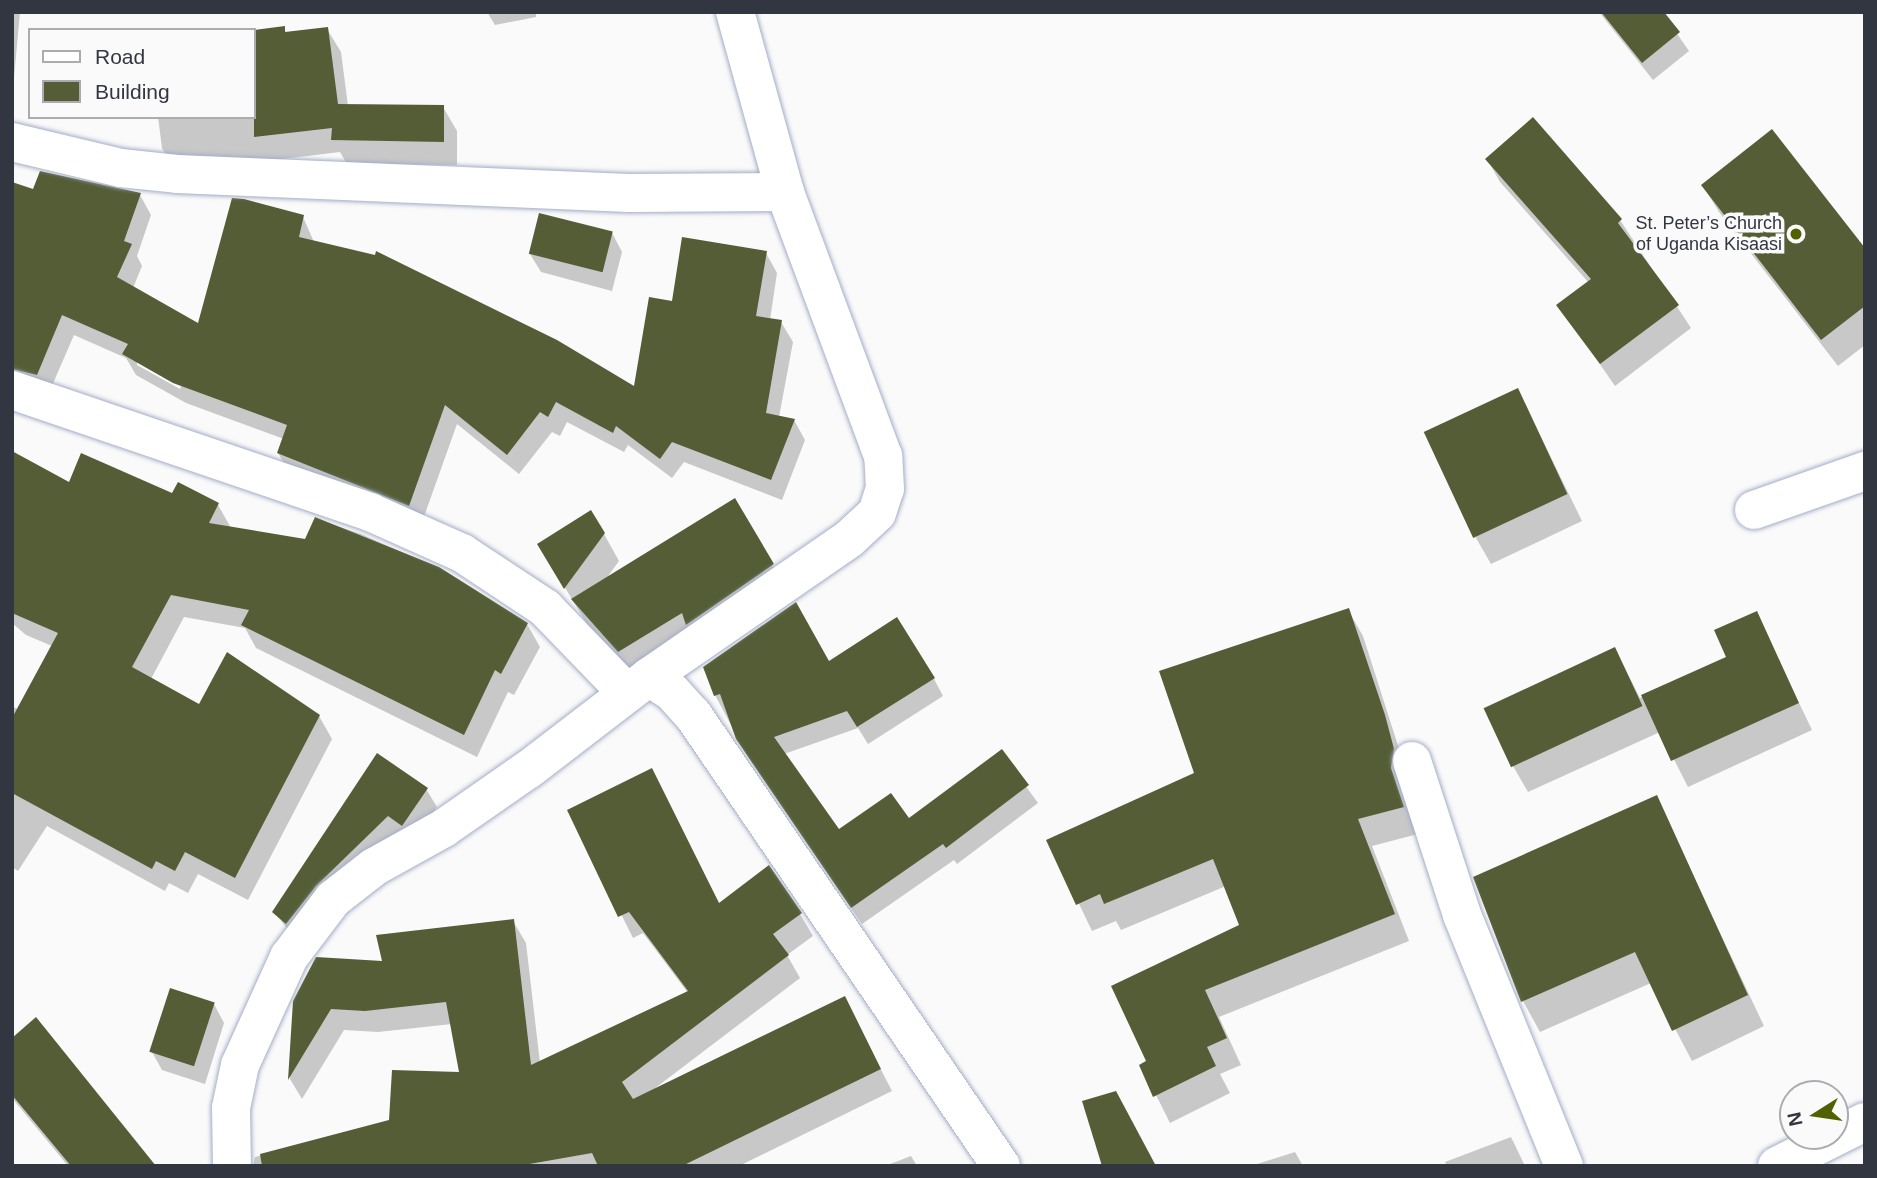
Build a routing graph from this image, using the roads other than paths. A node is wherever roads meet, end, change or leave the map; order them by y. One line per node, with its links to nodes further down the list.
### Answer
1 (735, 12): 3 (street)
2 (12, 142): 3 (street)
3 (785, 192): 7 (street)
4 (12, 390): 7 (street)
5 (1865, 471): 6 (street)
6 (1754, 510)
7 (638, 685): 10 (street); 11 (street)
8 (1412, 761): 12 (street)
9 (1865, 1122): 13 (street)
10 (232, 1166)
11 (1001, 1166)
12 (1563, 1166)
13 (1777, 1166)

